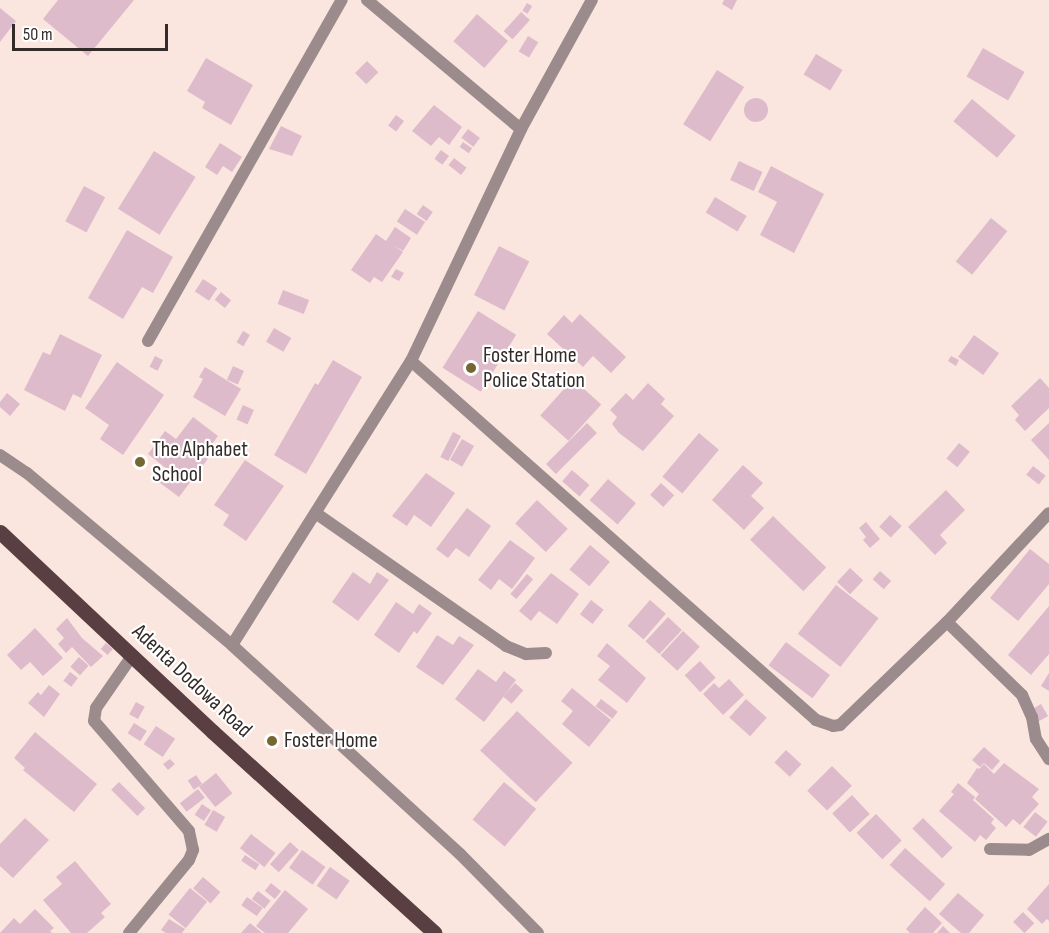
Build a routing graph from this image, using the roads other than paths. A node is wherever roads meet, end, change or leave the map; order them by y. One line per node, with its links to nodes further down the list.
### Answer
1 (342, 0): 5 (street)
2 (367, 0): 4 (street)
3 (592, 0): 4 (street)
4 (521, 129): 6 (street)
5 (148, 341)
6 (411, 361): 9 (street); 11 (street)
7 (0, 455): 12 (street)
8 (1049, 513): 11 (street)
9 (317, 514): 12 (street); 13 (street)
10 (0, 532): 14 (main road, Adenta Dodowa Road)
11 (947, 622): 15 (street)
12 (232, 645): 20 (street)
13 (546, 653)
14 (132, 657): 18 (street); 19 (main road, Adenta Dodowa Road)
15 (1049, 759)
16 (1049, 839): 17 (street)
17 (990, 849)
18 (129, 933)
19 (435, 933)
20 (538, 933)

